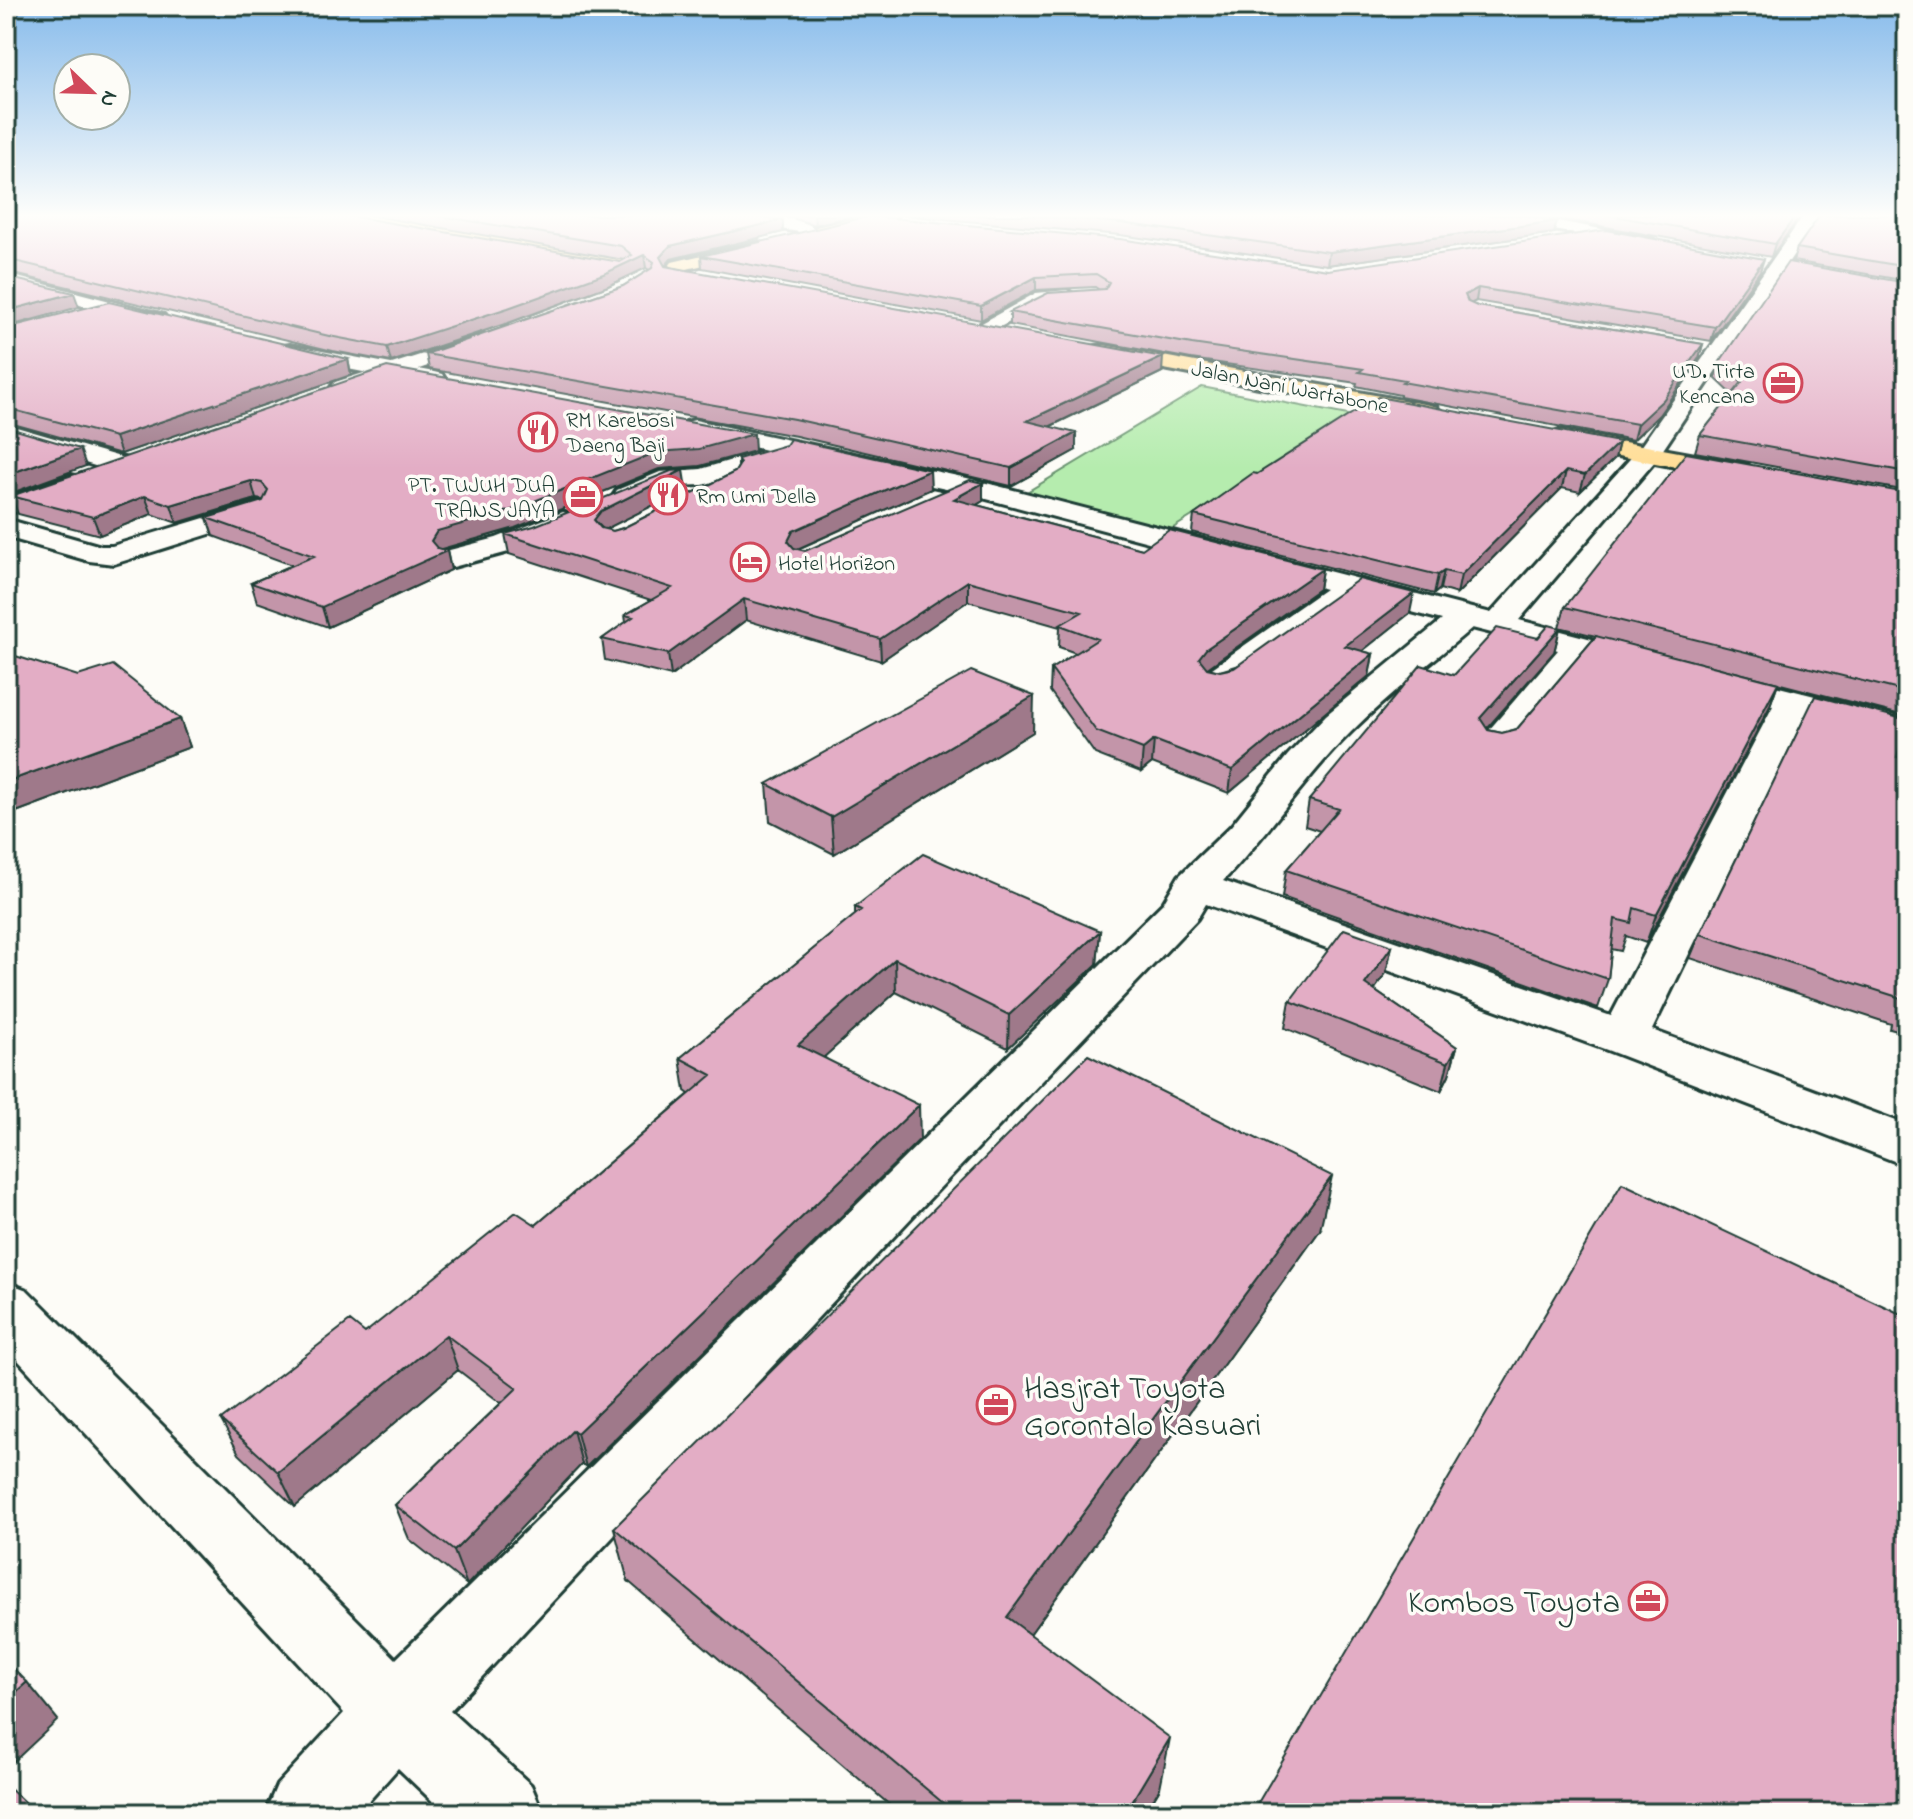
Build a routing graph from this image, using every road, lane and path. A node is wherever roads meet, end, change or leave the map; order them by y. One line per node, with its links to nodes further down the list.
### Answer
1 (82, 300): 4 (street)
2 (1037, 300): 8 (street)
3 (1755, 300): 14 (street)
4 (112, 308): 5 (street); 6 (street)
5 (71, 319)
6 (172, 322)
7 (952, 323): 8 (main road)
8 (981, 329): 10 (main road)
9 (505, 334): 15 (street)
10 (1012, 334)
11 (1074, 345): 18 (main road, Jalan Nani Wartabone)
12 (1689, 346): 14 (street)
13 (273, 347): 15 (street)
14 (1720, 352): 23 (street)
15 (392, 371): 16 (street); 17 (street)
16 (462, 384)
17 (322, 394)
18 (1450, 417)
19 (671, 422): 22 (street)
20 (6, 431): 25 (street)
21 (1541, 434): 23 (main road)
22 (786, 451): 27 (street); 29 (street); 33 (street)
23 (1647, 455): 26 (main road); 35 (street)
24 (146, 456): 25 (street)
25 (118, 465): 30 (street)
26 (1754, 474)
27 (967, 486): 28 (street); 34 (street)
28 (927, 505)
29 (679, 506)
30 (6, 507)
31 (257, 510): 32 (street)
32 (6, 528)
33 (453, 558)
34 (1348, 587): 35 (street); 37 (street)
35 (1482, 621): 36 (street); 41 (street)
36 (1580, 646): 38 (street); 40 (street)
37 (1217, 680)
38 (1793, 701): 39 (street); 42 (street)
39 (1907, 730)
40 (1495, 745)
41 (1194, 885): 42 (street); 45 (street)
42 (1624, 1038): 43 (street)
43 (1907, 1146)
44 (13, 1329): 45 (street)
45 (396, 1713): 46 (street); 47 (street)
46 (305, 1813)
47 (503, 1813)

